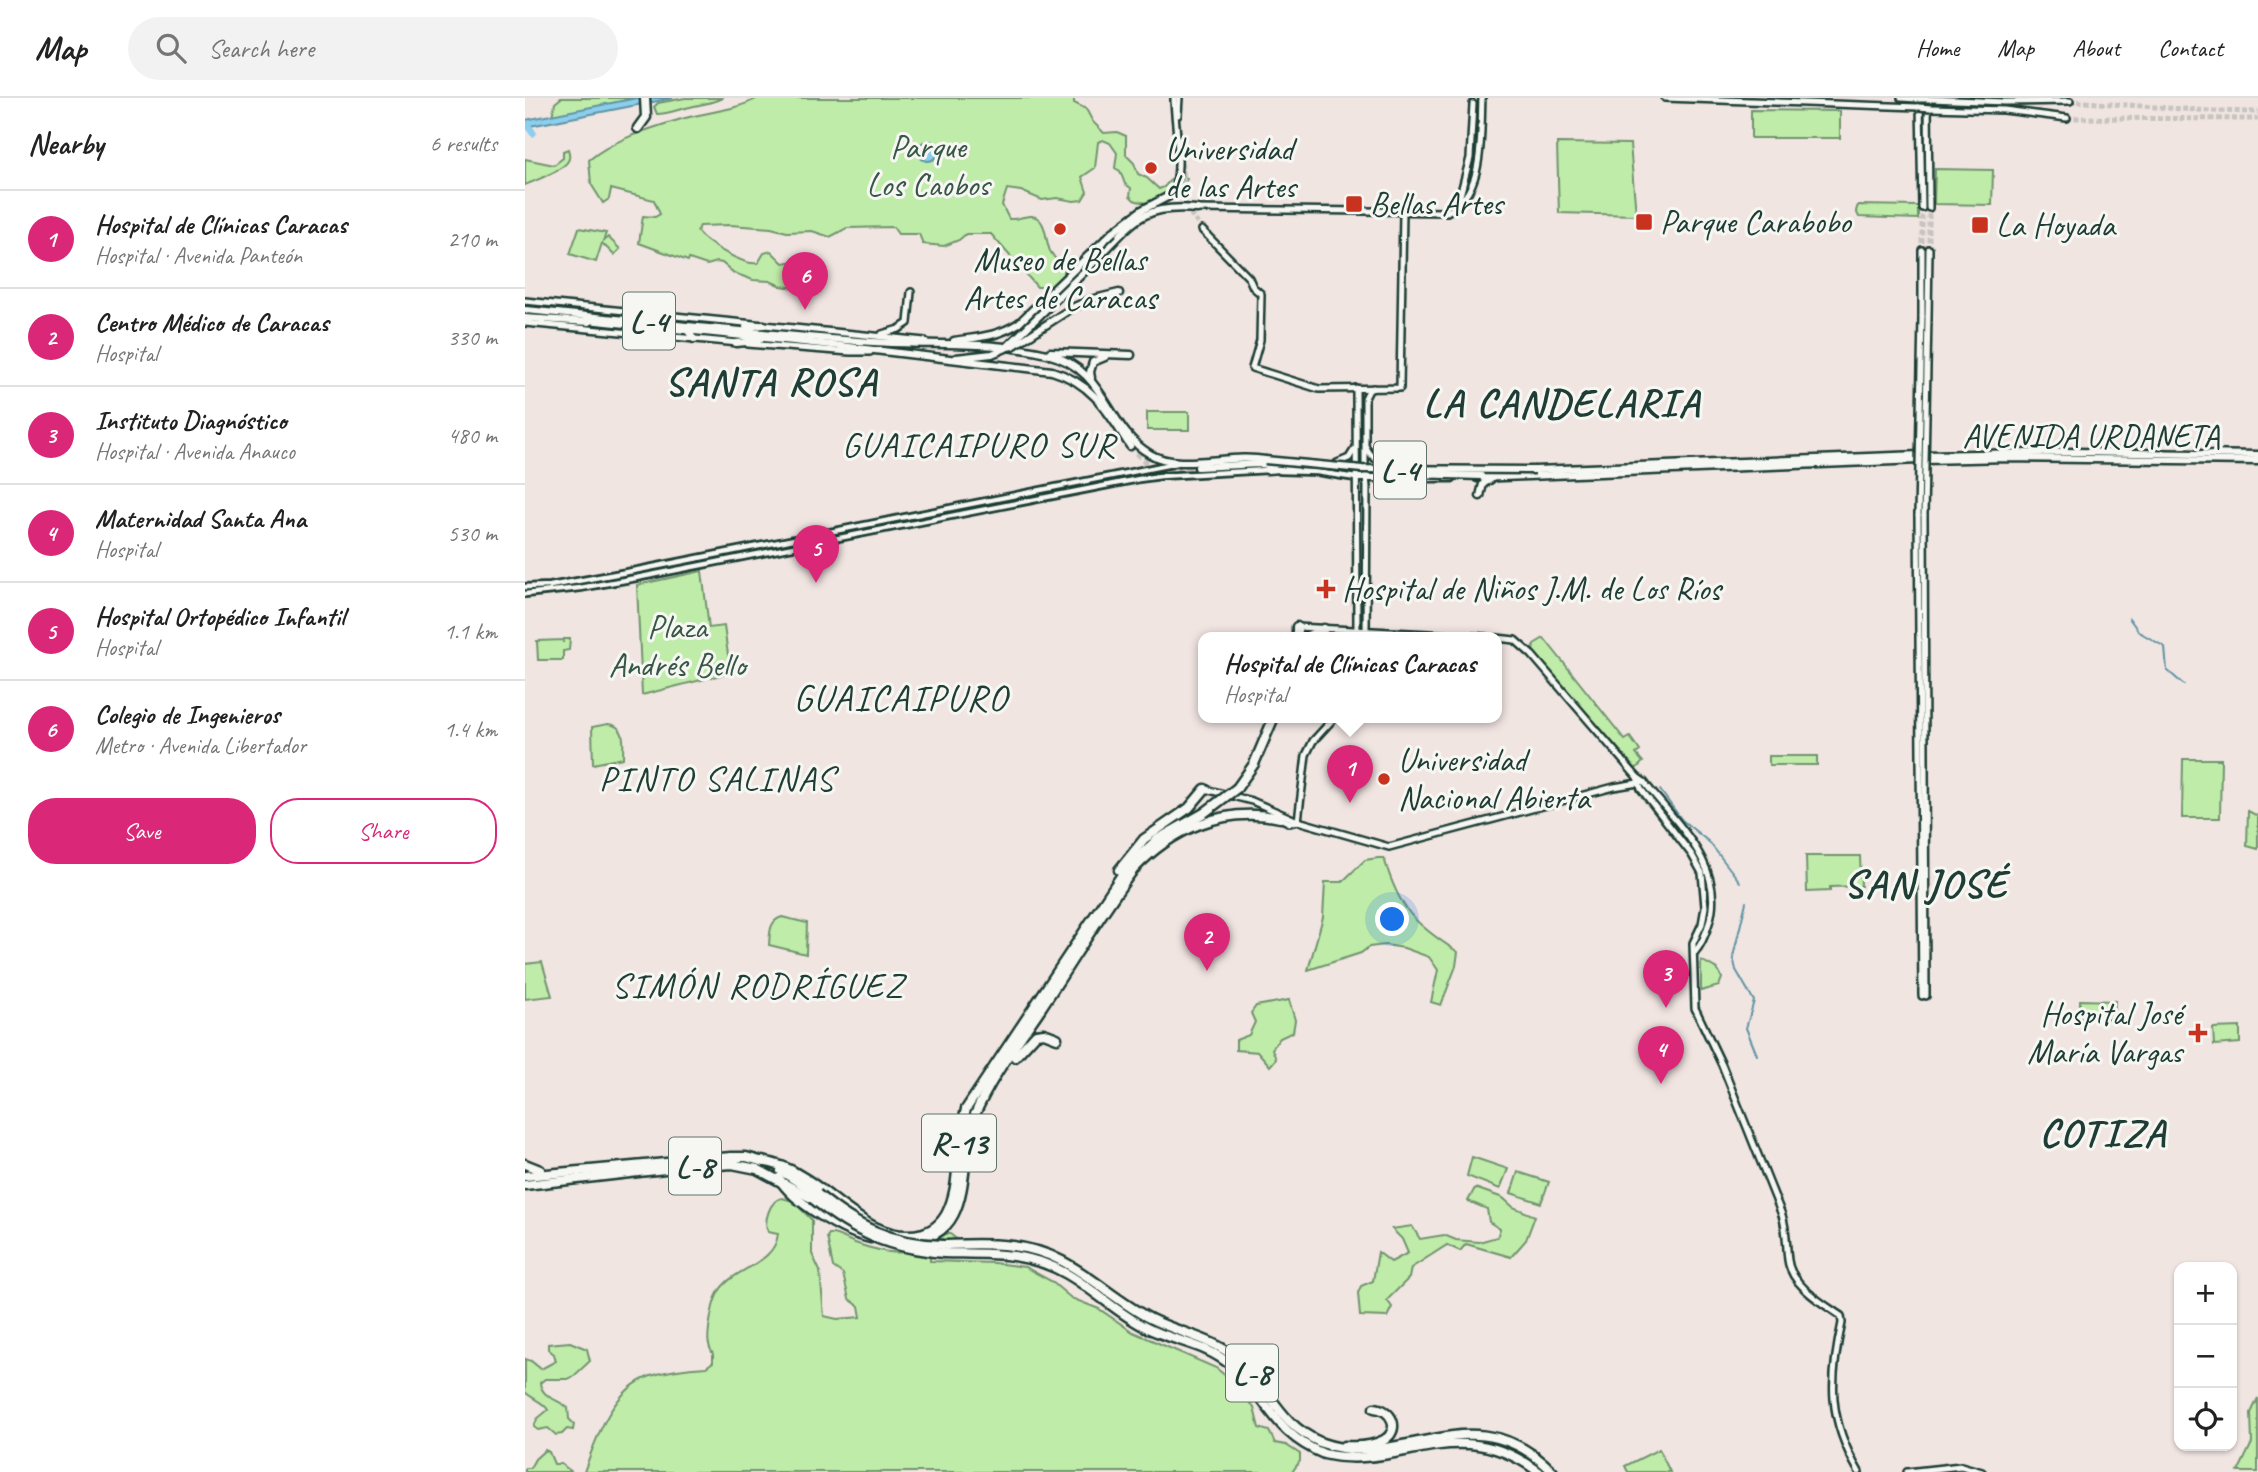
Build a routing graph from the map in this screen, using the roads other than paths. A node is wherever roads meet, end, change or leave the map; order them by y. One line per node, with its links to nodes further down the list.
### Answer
1 (645, 98): 12 (highway)
2 (1176, 98): 10 (main road); 13 (main road, L-4)
3 (1482, 98): 14 (main road)
4 (1665, 98): 11 (main road, bridge)
5 (1901, 98): 6 (main road)
6 (1919, 98): 7 (main road, bridge); 15 (main road)
7 (1929, 98): 8 (main road); 16 (main road)
8 (2070, 101)
9 (1473, 104): 14 (main road)
10 (1178, 115)
11 (2067, 117)
12 (638, 128)
13 (1169, 196): 33 (main road, L-4, bridge)
14 (1458, 203): 18 (main road)
15 (1921, 208)
16 (1929, 208)
17 (1197, 209): 18 (main road); 34 (main road, bridge)
18 (1403, 211): 40 (main road)
19 (1202, 230): 39 (main road)
20 (1925, 249): 58 (main road, bridge)
21 (911, 292): 29 (main road)
22 (1119, 293): 34 (main road, bridge)
23 (525, 312): 24 (main road, L-4); 25 (main road, L-4); 26 (main road, L-4); 30 (main road, L-4)
24 (570, 315): 25 (main road, L-4); 28 (main road, L-4)
25 (608, 322): 27 (main road, L-4)
26 (764, 325): 28 (main road, L-4); 29 (main road, L-4)
27 (687, 330): 28 (main road, L-4); 30 (main road)
28 (723, 331): 31 (main road, L-4); 32 (main road); 33 (main road, L-4)
29 (875, 335): 33 (main road, L-4)
30 (694, 339): 32 (main road, L-4)
31 (782, 340): 32 (main road, L-4); 36 (main road, L-4)
32 (733, 342): 36 (main road, L-4)
33 (942, 343): 35 (main road, L-4)
34 (1006, 347): 37 (main road)
35 (1020, 348): 38 (main road, L-4); 38 (main road, L-4)
36 (874, 351): 37 (main road, L-4)
37 (950, 359): 43 (main road, L-4)
38 (1092, 380): 45 (main road, L-4)
39 (1356, 388): 40 (main road); 41 (main road)
40 (1373, 388): 42 (main road)
41 (1356, 443): 46 (main road); 53 (main road)
42 (1365, 444): 47 (main road); 54 (main road)
43 (1130, 446)
44 (2258, 458): 52 (main road, AVENIDA URDANETA / L-4)
45 (1188, 462): 52 (main road, L-4, bridge); 59 (street)
46 (1337, 463)
47 (1402, 466): 55 (main road, L-4)
48 (1198, 467): 49 (main road, L-4)
49 (1297, 467): 51 (main road, L-4); 52 (main road, L-4, bridge)
50 (1492, 469): 56 (main road)
51 (1267, 470): 53 (street); 60 (street)
52 (1534, 474): 56 (main road, L-4)
53 (1356, 478): 54 (main road, L-4); 65 (main road)
54 (1366, 478): 55 (main road, L-4); 66 (main road)
55 (1377, 478): 56 (main road, L-4)
56 (1492, 478): 57 (main road)
57 (1480, 496)
58 (1921, 515): 70 (main road); 70 (main road)
59 (525, 587)
60 (525, 594)
61 (1324, 629): 62 (main road); 63 (highway); 64 (main road)
62 (1297, 632)
63 (1317, 632)
64 (1349, 632)
65 (1357, 632)
66 (1366, 632)
67 (1502, 639): 71 (main road)
68 (1272, 723): 75 (highway, R-13, bridge)
69 (1330, 723): 74 (main road)
70 (1923, 763): 76 (main road)
71 (1639, 781): 74 (main road, R-13); 92 (main road)
72 (1205, 789): 74 (main road, R-13); 75 (highway, R-13)
73 (1280, 818): 74 (main road, R-13); 78 (highway, R-13)
74 (1299, 821)
75 (1104, 901): 79 (highway, R-13)
76 (1924, 996)
77 (1057, 1038): 78 (highway)
78 (989, 1090): 84 (highway, R-13)
79 (761, 1161): 81 (highway, L-8); 86 (highway, L-8)
80 (525, 1164): 82 (highway)
81 (622, 1168): 82 (highway); 83 (highway, L-8)
82 (540, 1170): 83 (highway)
83 (525, 1173)
84 (779, 1178): 85 (highway, L-8); 86 (highway, L-8)
85 (525, 1185)
86 (815, 1197): 87 (highway, L-8, bridge)
87 (943, 1249): 89 (highway, L-8); 90 (highway, L-8)
88 (1374, 1408): 89 (highway)
89 (1330, 1446): 91 (highway, L-8)
90 (1539, 1472)
91 (1553, 1472)
92 (1859, 1472)
93 (1907, 1472): 94 (main road)
94 (1982, 1472)

